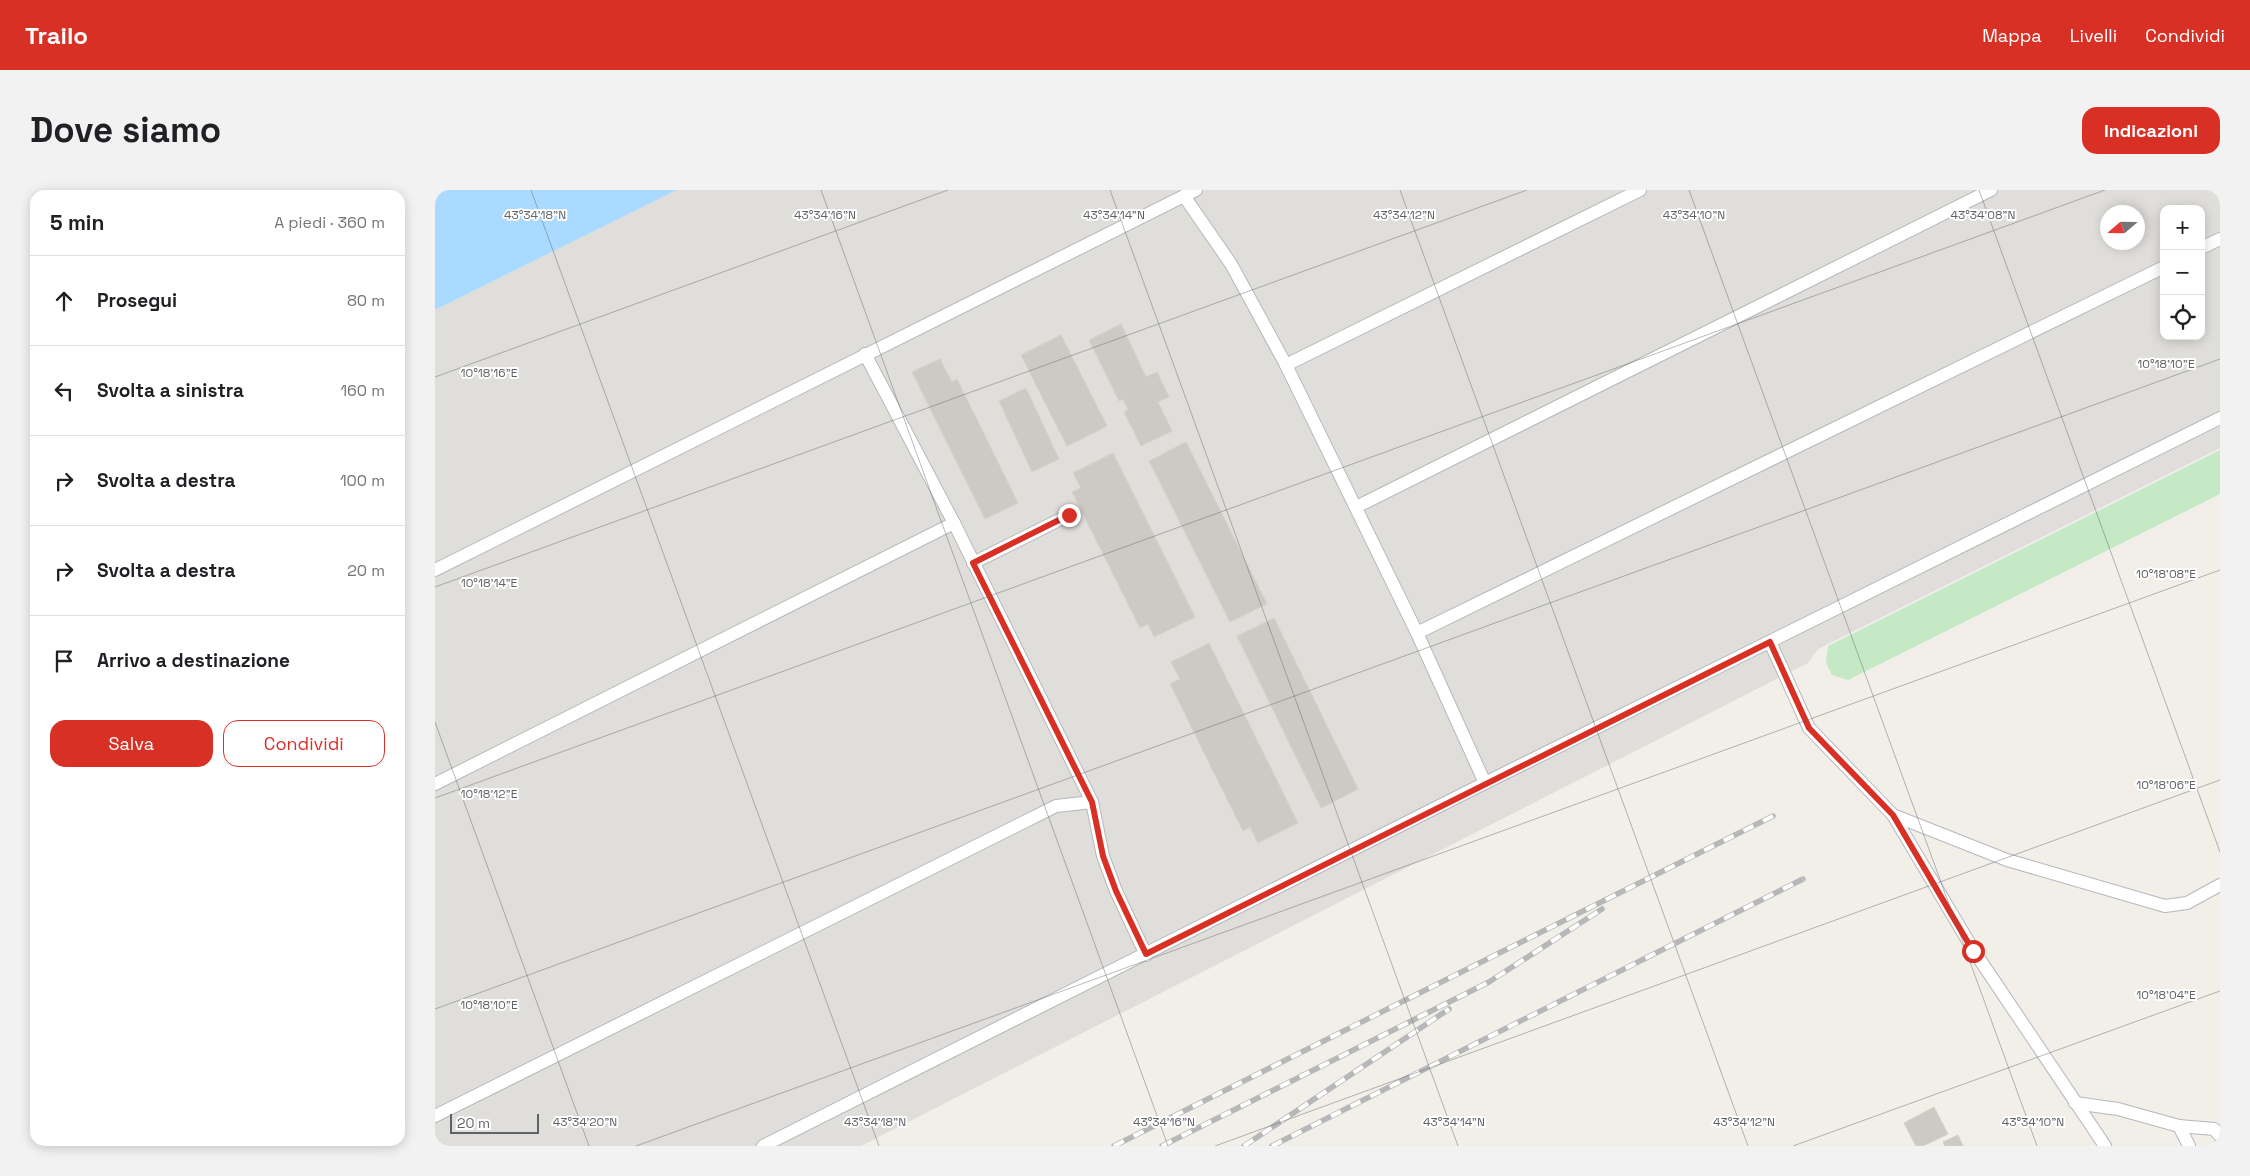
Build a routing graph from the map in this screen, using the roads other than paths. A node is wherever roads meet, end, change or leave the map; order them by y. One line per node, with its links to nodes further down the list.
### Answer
1 (1196, 190): 4 (lane)
2 (1640, 190): 9 (lane)
3 (1991, 190): 11 (lane)
4 (1184, 196): 8 (lane); 9 (lane)
5 (2220, 239): 6 (lane)
6 (2205, 246)
7 (2160, 269): 16 (lane)
8 (865, 354): 13 (lane); 15 (lane)
9 (1286, 365): 11 (lane)
10 (2220, 418): 17 (lane)
11 (1355, 507): 16 (lane)
12 (1069, 515): 14 (lane)
13 (954, 523): 14 (lane); 19 (lane)
14 (973, 563): 20 (lane)
15 (435, 570)
16 (1417, 633): 18 (lane)
17 (1770, 642): 18 (lane); 21 (lane)
18 (1485, 783): 23 (lane)
19 (435, 784)
20 (1092, 802): 23 (lane); 25 (lane)
21 (1893, 815): 22 (lane); 24 (lane)
22 (2220, 885)
23 (1146, 954): 29 (lane)
24 (2075, 1103): 26 (lane); 28 (lane)
25 (435, 1116)
26 (2179, 1126): 27 (lane); 30 (lane)
27 (2220, 1136)
28 (2100, 1144)
29 (763, 1146)
30 (2189, 1146)

